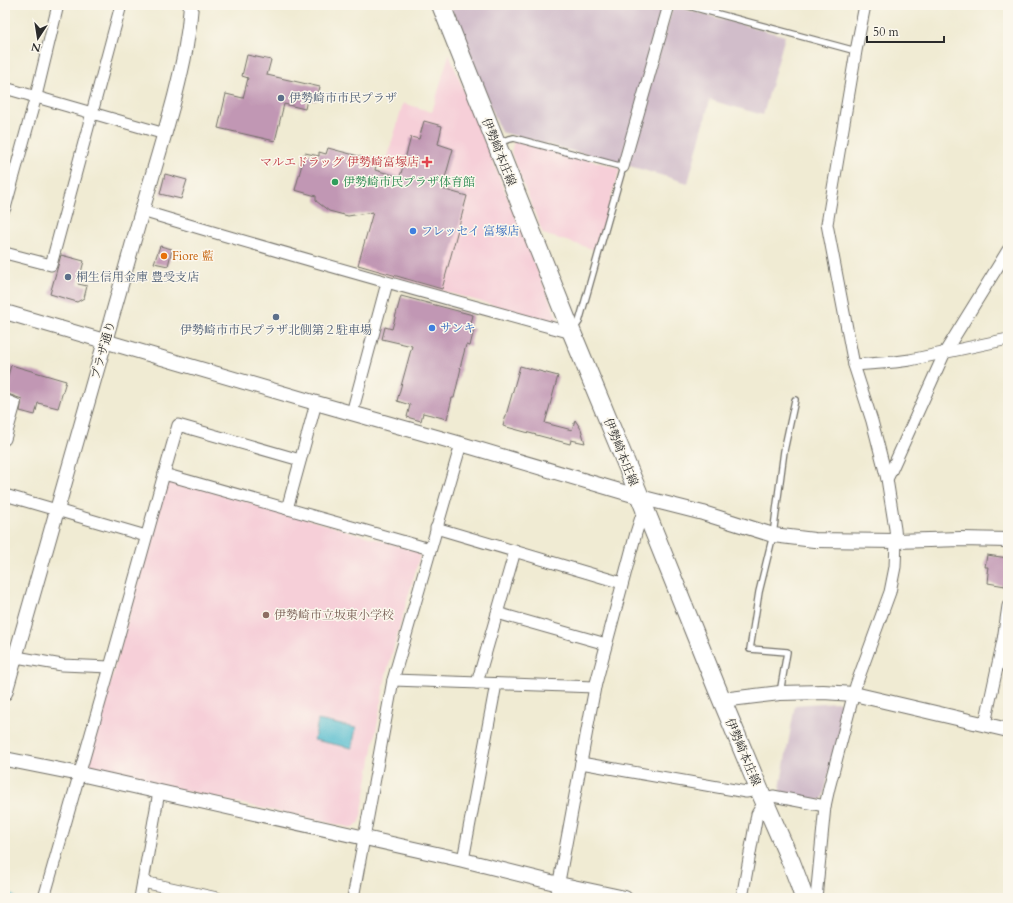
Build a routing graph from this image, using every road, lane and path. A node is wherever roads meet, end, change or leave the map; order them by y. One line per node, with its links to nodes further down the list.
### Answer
1 (58, 5): 10 (street)
2 (121, 5): 11 (street)
3 (191, 5): 12 (street, プラザ通り)
4 (441, 5): 13 (main road, 伊勢崎本庄線)
5 (669, 5): 14 (street)
6 (685, 5): 8 (lane)
7 (865, 5): 8 (street)
8 (856, 51): 26 (street)
9 (5, 88): 10 (street)
10 (36, 96): 11 (street); 15 (street)
11 (91, 112): 12 (street); 19 (street)
12 (165, 134): 17 (street, プラザ通り)
13 (496, 142): 14 (lane); 22 (main road, 伊勢崎本庄線)
14 (623, 167): 22 (lane)
15 (9, 179): 16 (street)
16 (5, 208)
17 (142, 211): 20 (street); 24 (street, プラザ通り)
18 (1008, 250): 25 (street)
19 (5, 253)
20 (387, 283): 22 (street); 30 (street)
21 (5, 312): 24 (street)
22 (572, 333): 37 (main road, 伊勢崎本庄線)
23 (1008, 339): 25 (street)
24 (105, 342): 29 (street); 39 (street, プラザ通り)
25 (945, 352): 26 (street); 35 (street)
26 (854, 366): 35 (street)
27 (5, 400): 31 (street)
28 (795, 400): 41 (lane)
29 (316, 403): 30 (street); 33 (street)
30 (352, 413): 32 (street)
31 (5, 439)
32 (461, 444): 37 (street); 40 (street)
33 (300, 460): 34 (street); 38 (street)
34 (164, 474): 38 (street); 42 (street)
35 (886, 480): 44 (street)
36 (5, 495): 39 (street)
37 (642, 502): 41 (street); 47 (street); 61 (main road, 伊勢崎本庄線)
38 (287, 509): 45 (street)
39 (57, 510): 42 (street); 52 (street, プラザ通り)
40 (436, 528): 45 (street); 46 (street)
41 (773, 535): 44 (street); 59 (lane)
42 (146, 536): 53 (street)
43 (1008, 540): 44 (street)
44 (896, 541): 60 (street)
45 (430, 549): 54 (street)
46 (515, 551): 47 (street); 49 (street)
47 (622, 583): 51 (street)
48 (1008, 606): 50 (street)
49 (497, 613): 51 (street); 55 (street)
50 (1006, 641): 62 (street)
51 (606, 644): 57 (street)
52 (10, 656): 53 (street); 58 (street, プラザ通り)
53 (110, 667): 66 (street)
54 (393, 680): 55 (street); 70 (street)
55 (477, 683): 56 (street)
56 (496, 684): 57 (street); 71 (street)
57 (595, 687): 65 (street)
58 (5, 693)
59 (780, 693): 60 (street); 61 (street)
60 (854, 694): 62 (street); 69 (street)
61 (722, 700): 68 (main road, 伊勢崎本庄線)
62 (985, 724): 63 (street)
63 (1008, 730)
64 (5, 758): 66 (street)
65 (581, 763): 68 (street); 73 (street)
66 (80, 774): 67 (street); 74 (street)
67 (159, 792): 70 (street); 72 (street)
68 (761, 795): 69 (street); 80 (street); 81 (main road, 伊勢崎本庄線)
69 (825, 806): 82 (street)
70 (364, 838): 71 (street); 77 (street)
71 (463, 860): 73 (street)
72 (143, 882): 75 (street); 76 (street)
73 (559, 884): 78 (street); 79 (street)
74 (44, 898)
75 (140, 898)
76 (217, 898)
77 (353, 898)
78 (556, 898)
79 (625, 898)
80 (742, 898)
81 (804, 898)
82 (816, 898)

